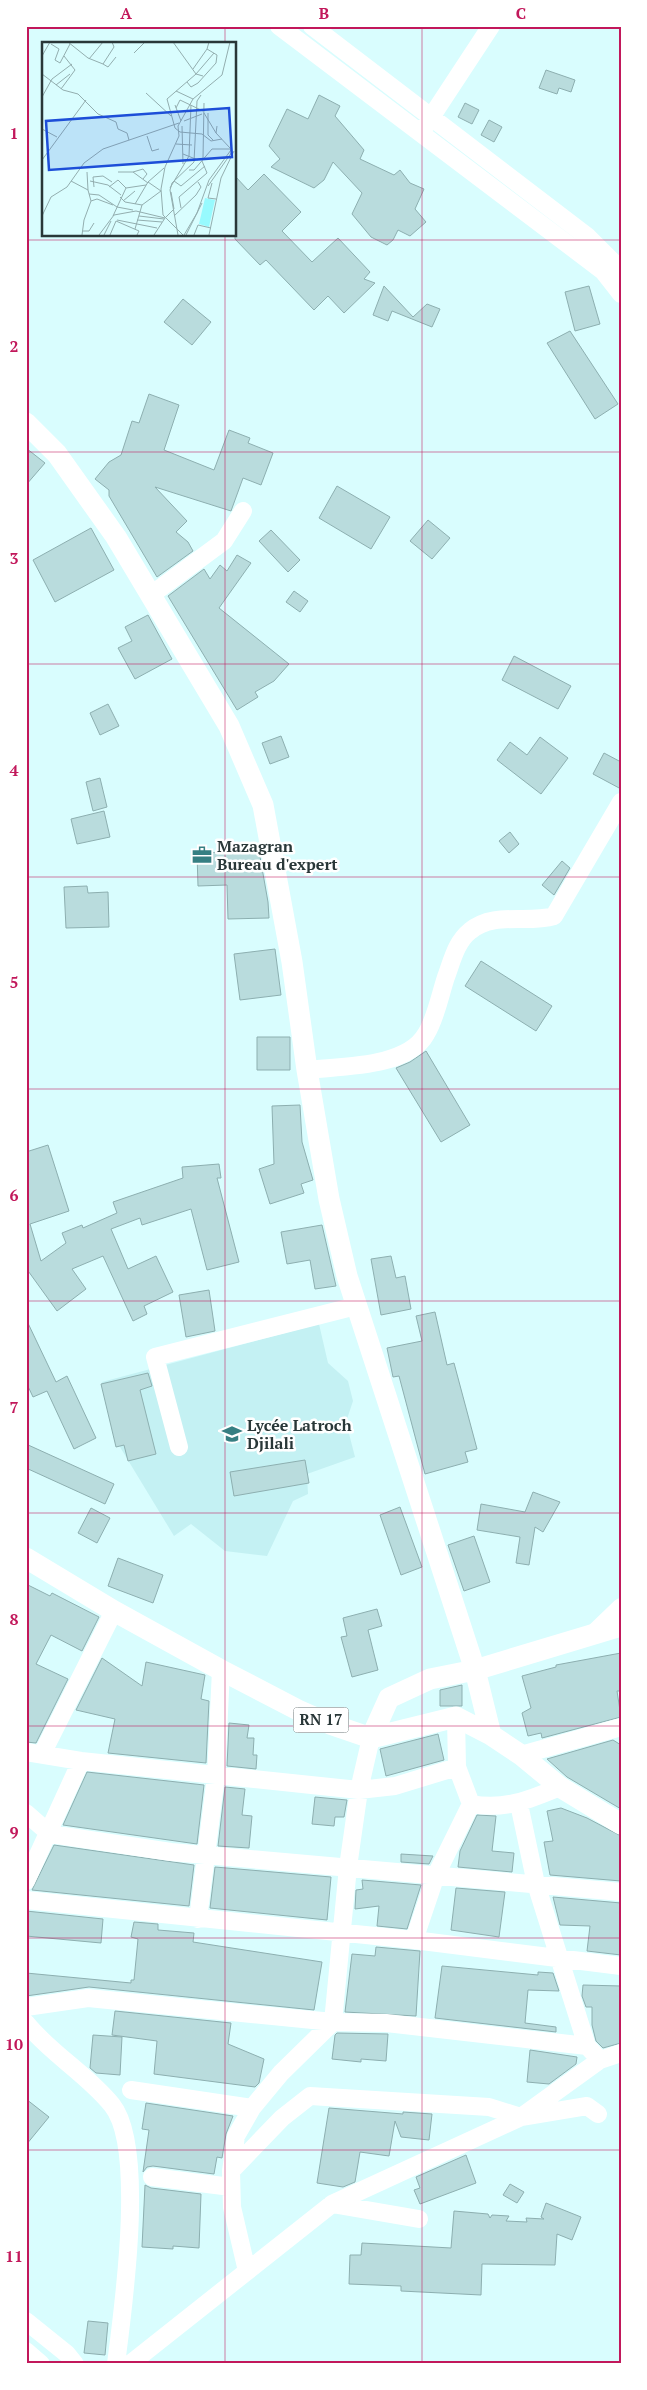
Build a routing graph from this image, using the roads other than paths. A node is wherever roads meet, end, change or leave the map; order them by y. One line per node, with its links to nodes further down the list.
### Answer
1 (279, 26): 5 (street)
2 (312, 26): 4 (street)
3 (491, 26): 4 (street)
4 (431, 116): 5 (street); 6 (street)
5 (420, 134): 7 (street)
6 (621, 270)
7 (621, 294)
8 (26, 423): 10 (main road)
9 (243, 511): 10 (street)
10 (151, 595): 12 (main road)
11 (621, 802): 12 (street)
12 (307, 1070): 13 (main road)
13 (356, 1306): 14 (street); 21 (main road)
14 (179, 1447)
15 (26, 1558): 17 (main road, RN 17)
16 (621, 1607): 19 (street)
17 (114, 1611): 20 (main road, RN 17); 27 (street)
18 (621, 1626): 19 (main road)
19 (594, 1633): 21 (main road)
20 (221, 1670): 25 (main road, RN 17); 31 (street)
21 (475, 1670): 24 (main road); 25 (main road)
22 (456, 1717): 24 (main road); 25 (main road, RN 17); 30 (street)
23 (613, 1729): 26 (street); 28 (street)
24 (491, 1735): 28 (main road)
25 (371, 1738): 33 (street)
26 (621, 1741)
27 (34, 1753): 29 (street)
28 (521, 1755): 32 (main road)
29 (81, 1761): 31 (street); 38 (street)
30 (457, 1767): 33 (street); 34 (street)
31 (216, 1776): 33 (street); 39 (street)
32 (560, 1787): 35 (street); 37 (main road)
33 (359, 1790): 40 (street)
34 (471, 1804): 35 (street); 41 (street)
35 (519, 1804): 43 (street)
36 (26, 1813): 38 (street)
37 (621, 1824)
38 (50, 1834): 39 (street); 42 (street)
39 (204, 1856): 40 (street); 46 (street)
40 (348, 1867): 41 (street); 47 (street)
41 (436, 1875): 43 (street); 48 (street)
42 (26, 1881)
43 (536, 1884): 44 (street); 49 (street)
44 (621, 1892)
45 (26, 1900): 46 (street)
46 (198, 1919): 47 (street)
47 (342, 1933): 48 (street); 52 (street)
48 (414, 1940): 49 (street)
49 (561, 1958): 50 (street); 54 (street)
50 (621, 1966)
51 (26, 2007): 52 (street)
52 (332, 2022): 54 (street); 58 (street)
53 (26, 2024): 70 (street)
54 (587, 2046): 56 (street)
55 (621, 2054): 56 (street)
56 (600, 2060): 60 (street)
57 (131, 2090): 58 (street)
58 (252, 2108): 62 (street)
59 (598, 2114): 60 (street)
60 (521, 2118): 62 (street); 63 (street)
61 (152, 2177): 62 (street)
62 (231, 2179): 65 (street)
63 (332, 2204): 64 (street); 65 (street)
64 (418, 2219)
65 (247, 2271): 71 (street)
66 (26, 2321): 69 (street)
67 (26, 2351): 68 (street)
68 (41, 2364)
69 (75, 2364)
70 (116, 2364)
71 (130, 2364)

